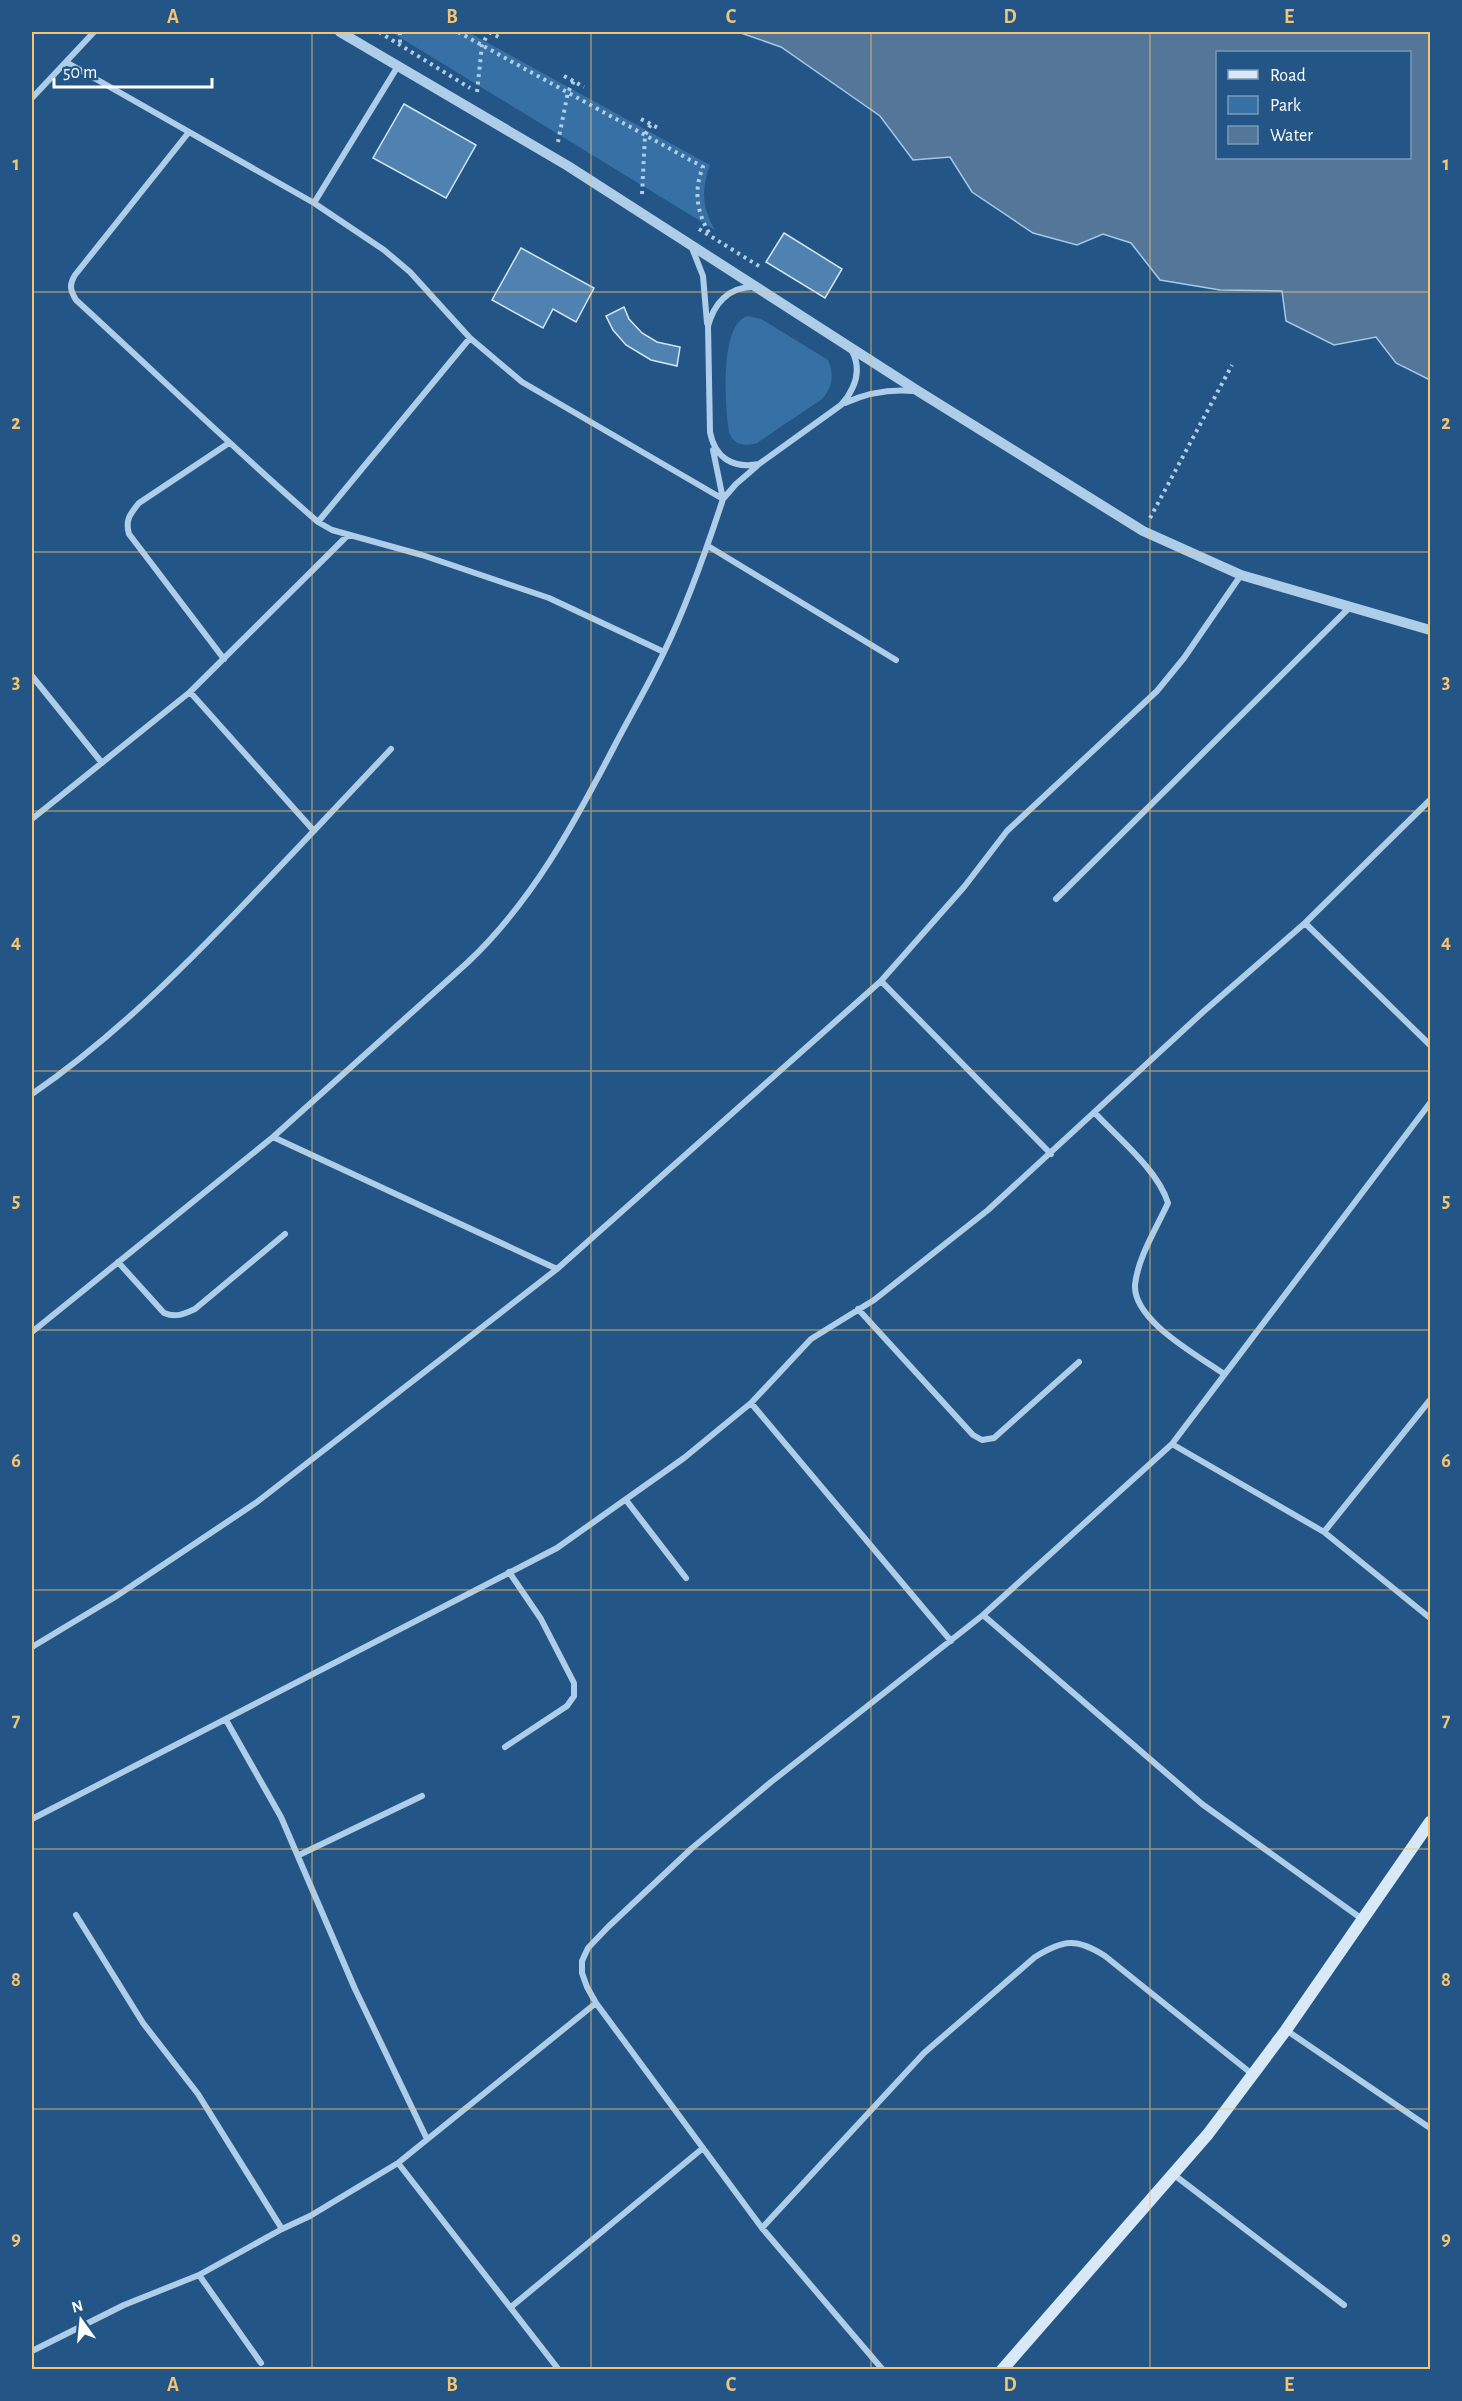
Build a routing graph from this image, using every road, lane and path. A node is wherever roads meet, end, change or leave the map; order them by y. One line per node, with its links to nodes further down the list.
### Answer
1 (94, 32): 7 (street)
2 (340, 32): 8 (street)
3 (458, 32): 6 (path)
4 (489, 32): 5 (path); 6 (path)
5 (499, 37)
6 (482, 45): 12 (path); 13 (path)
7 (66, 62): 14 (street); 18 (street)
8 (398, 66): 22 (street); 24 (street)
9 (564, 76): 10 (path)
10 (574, 81): 11 (path); 13 (path)
11 (584, 87)
12 (477, 92)
13 (568, 92): 19 (path); 20 (path)
14 (32, 98)
15 (641, 119): 16 (path)
16 (651, 124): 17 (path); 19 (path)
17 (660, 129)
18 (189, 132): 22 (street); 32 (street)
19 (645, 135): 21 (path); 23 (path)
20 (558, 142)
21 (642, 194)
22 (314, 203): 27 (street)
23 (711, 237)
24 (689, 243): 25 (street); 26 (street)
25 (759, 287): 26 (street); 28 (street)
26 (708, 326): 33 (street)
27 (470, 338): 35 (street); 36 (street)
28 (847, 344): 30 (street); 31 (street)
29 (1232, 365): 37 (path)
30 (918, 391): 31 (street); 37 (street)
31 (842, 405): 34 (street)
32 (229, 442): 36 (street); 44 (street)
33 (712, 443): 34 (street); 35 (street)
34 (759, 464): 35 (street)
35 (723, 499): 39 (street)
36 (318, 522): 38 (street)
37 (1143, 531): 40 (street)
38 (348, 535): 43 (street); 44 (street)
39 (708, 546): 43 (street); 45 (street)
40 (1241, 575): 41 (street); 55 (street)
41 (1350, 607): 42 (street); 53 (street)
42 (1431, 630)
43 (664, 652): 60 (street)
44 (224, 660): 47 (street)
45 (896, 660)
46 (32, 676): 49 (street)
47 (190, 692): 49 (street); 52 (street)
48 (391, 749): 52 (street)
49 (102, 763): 51 (street)
50 (1431, 800): 54 (street)
51 (32, 819)
52 (314, 831): 57 (street)
53 (1056, 899)
54 (1305, 923): 56 (street); 59 (street)
55 (881, 981): 61 (street); 64 (street)
56 (1431, 1045)
57 (32, 1094)
58 (1431, 1102): 68 (street)
59 (1095, 1113): 61 (street); 68 (street)
60 (273, 1137): 63 (street); 64 (street)
61 (1051, 1154): 65 (street)
62 (285, 1234): 63 (street)
63 (118, 1262): 66 (street)
64 (557, 1269): 79 (street)
65 (858, 1309): 67 (street); 70 (street)
66 (32, 1332)
67 (1079, 1362)
68 (1224, 1374): 71 (street)
69 (1431, 1400): 73 (street)
70 (751, 1403): 72 (street); 78 (street)
71 (1172, 1444): 73 (street); 76 (street)
72 (626, 1500): 74 (street); 75 (street)
73 (1324, 1532): 77 (street)
74 (509, 1572): 80 (street); 81 (street)
75 (686, 1578)
76 (983, 1615): 78 (street); 87 (street)
77 (1431, 1618)
78 (951, 1641): 88 (street)
79 (32, 1647)
80 (226, 1720): 83 (street); 85 (street)
81 (504, 1747)
82 (422, 1796): 85 (street)
83 (32, 1820)
84 (1431, 1822): 87 (main road)
85 (299, 1855): 92 (street)
86 (76, 1916): 97 (street)
87 (1362, 1919): 89 (main road)
88 (596, 2003): 92 (street); 93 (street)
89 (1286, 2030): 90 (main road); 91 (street)
90 (1252, 2074): 95 (main road); 96 (street)
91 (1431, 2128)
92 (427, 2139): 94 (street)
93 (703, 2148): 96 (street); 100 (street)
94 (398, 2163): 97 (street); 100 (street)
95 (1173, 2174): 99 (street); 105 (main road)
96 (762, 2228): 104 (street)
97 (282, 2229): 98 (street)
98 (199, 2275): 101 (street); 102 (street)
99 (1344, 2305)
100 (511, 2307): 103 (street)
101 (32, 2351)
102 (261, 2362)
103 (559, 2370)
104 (883, 2370)
105 (1002, 2370)

